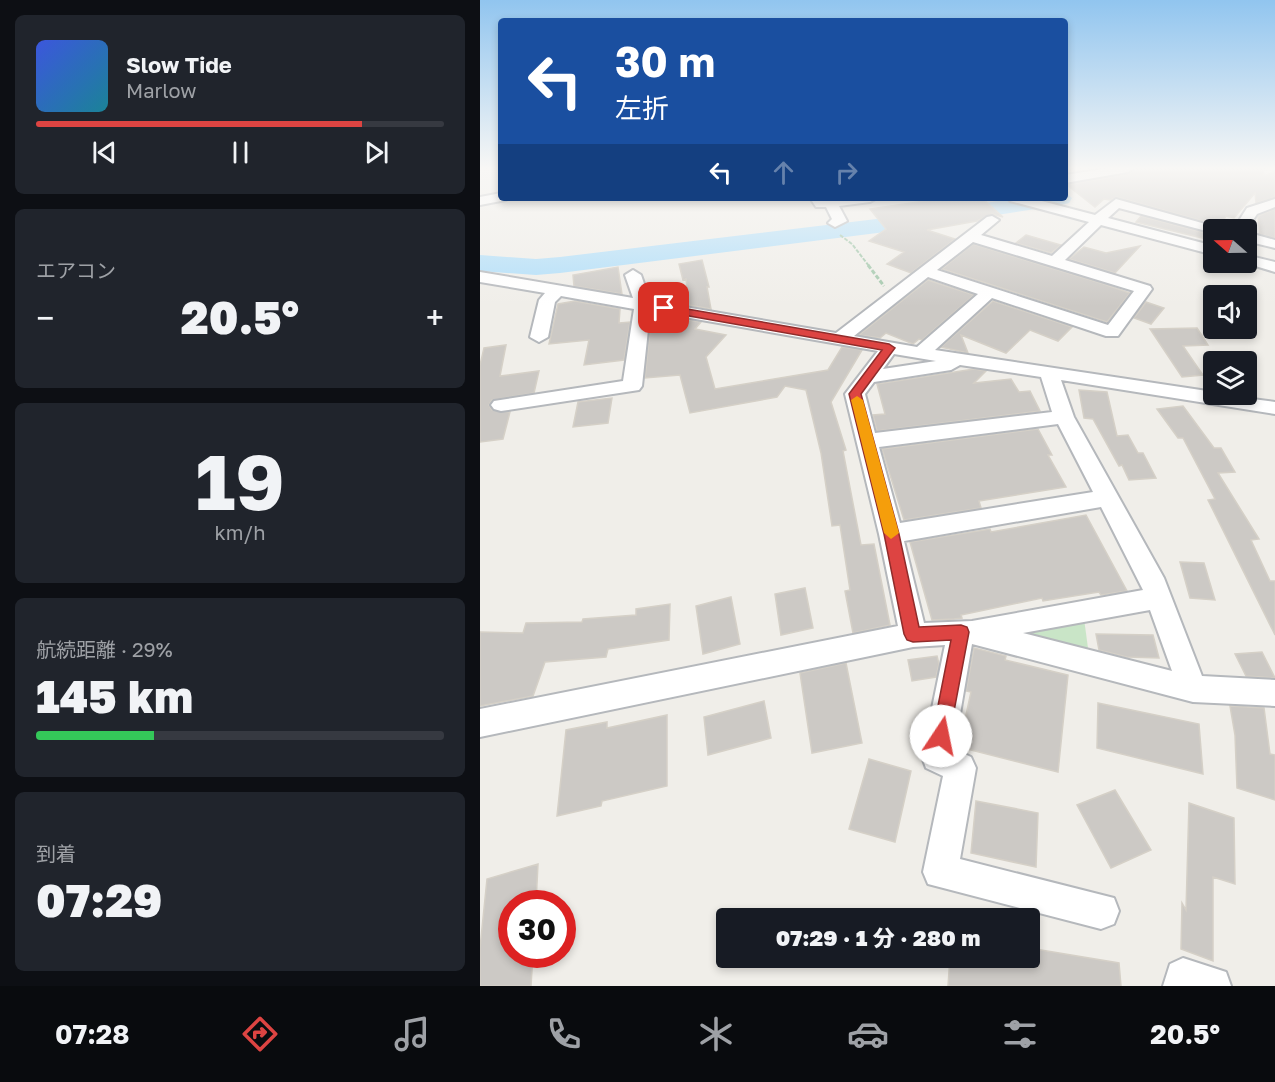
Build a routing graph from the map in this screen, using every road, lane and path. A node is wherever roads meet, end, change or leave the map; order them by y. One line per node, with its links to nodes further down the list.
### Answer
1 (835, 214): 7 (street)
2 (1076, 214): 6 (street)
3 (1105, 214): 6 (street)
4 (1158, 214): 8 (street)
5 (992, 220): 9 (street)
6 (1099, 220): 12 (street); 13 (street)
7 (835, 223): 20 (path)
8 (1203, 226)
9 (972, 237): 13 (street); 16 (street)
10 (1257, 239): 11 (street)
11 (1275, 244)
12 (1203, 247)
13 (1055, 262): 21 (street)
14 (1257, 262): 15 (street)
15 (1275, 267)
16 (927, 272): 20 (street); 21 (street)
17 (633, 275): 22 (street)
18 (480, 277): 19 (street)
19 (559, 289): 22 (street); 23 (street)
20 (902, 291): 24 (street)
21 (990, 292): 26 (street)
22 (643, 305): 24 (street); 30 (street)
23 (539, 337)
24 (841, 338): 25 (street)
25 (889, 348): 26 (street); 29 (street)
26 (921, 353): 27 (street)
27 (959, 359): 28 (street); 29 (street)
28 (1049, 374): 31 (street); 32 (street)
29 (867, 377): 33 (street)
30 (501, 405)
31 (1275, 408)
32 (1064, 417): 33 (street); 34 (street)
33 (868, 441): 35 (street)
34 (1107, 498): 35 (street); 36 (street)
35 (891, 534): 38 (street)
36 (1158, 597): 37 (street); 39 (street)
37 (966, 632): 38 (street); 39 (street); 42 (street)
38 (913, 634): 41 (street)
39 (1193, 689): 40 (street)
40 (1275, 693)
41 (480, 723)
42 (1101, 911)
43 (1182, 986): 44 (street)
44 (1212, 986)

